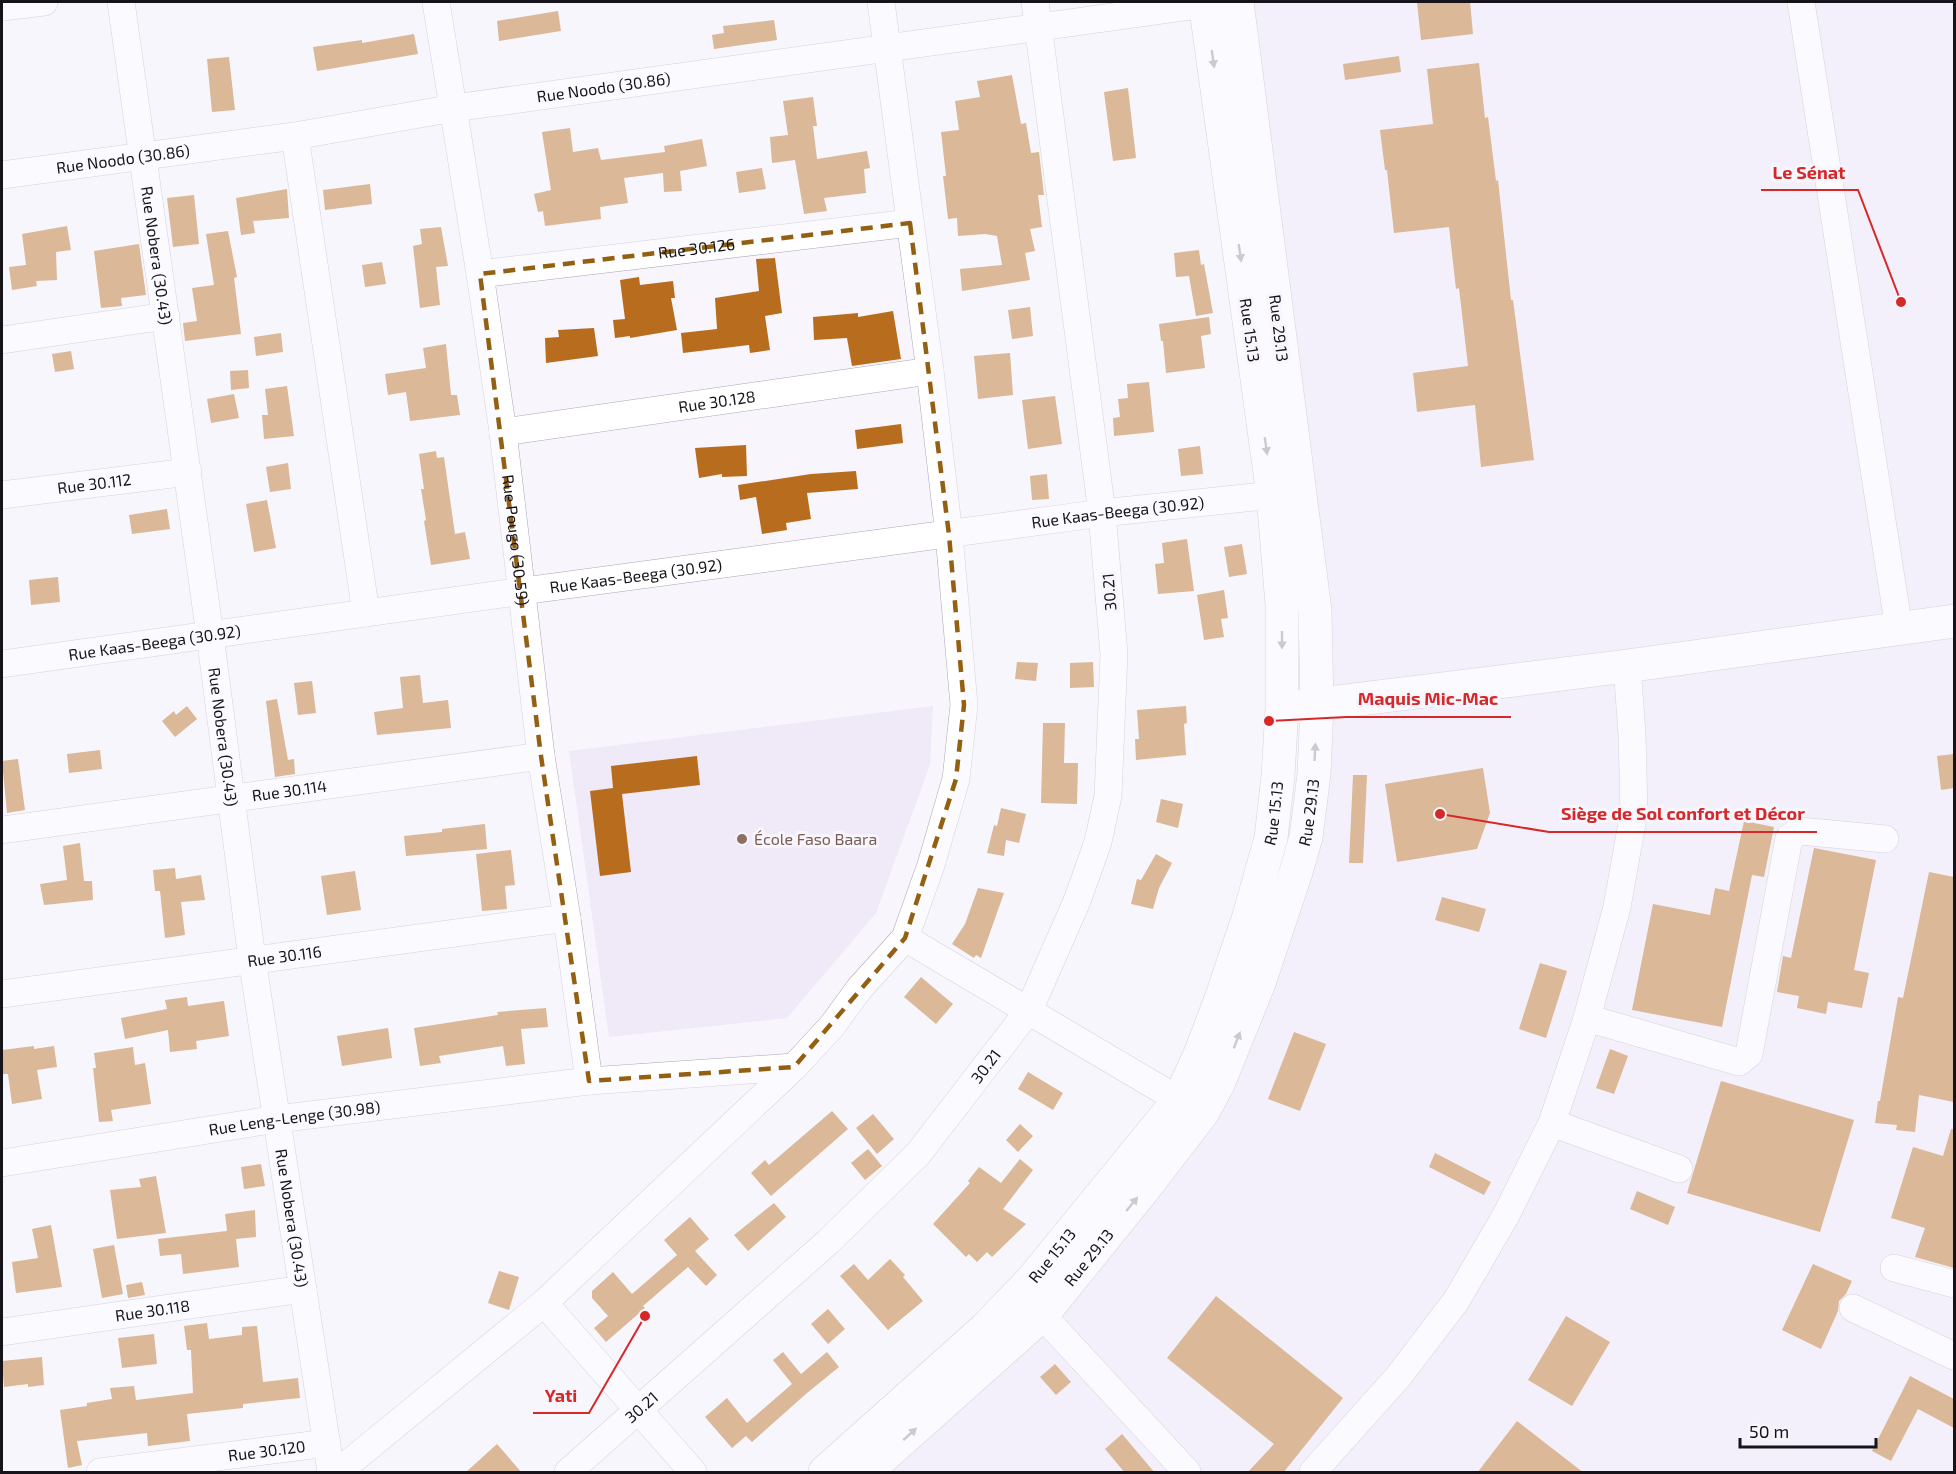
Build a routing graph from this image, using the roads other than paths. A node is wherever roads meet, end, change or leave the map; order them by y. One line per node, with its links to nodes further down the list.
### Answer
1 (44, 2): 7 (street)
2 (121, 2): 12 (street, Rue Nobera (30.43))
3 (436, 2): 10 (street, Rue Pougo (30.59))
4 (881, 2): 9 (street)
5 (1216, 2): 8 (street, Rue Noodo (30.86)); 22 (main road, Rue 15.13, one-way to 22); 32 (main road, Rue 29.13)
6 (1801, 2): 28 (street)
7 (2, 7)
8 (1037, 14): 9 (street, Rue Noodo (30.86)); 23 (street, 30.21)
9 (887, 47): 10 (street, Rue Noodo (30.86)); 14 (street)
10 (454, 108): 11 (street, Rue Noodo (30.86)); 15 (street, Rue Pougo (30.59))
11 (295, 136): 12 (street, Rue Noodo (30.86)); 26 (street)
12 (143, 156): 13 (street, Rue Noodo (30.86)); 16 (street, Rue Nobera (30.43))
13 (2, 175)
14 (910, 223): 15 (street, Rue 30.126); 18 (street)
15 (480, 274): 19 (street, Rue Pougo (30.59))
16 (166, 316): 17 (street); 20 (street, Rue Nobera (30.43))
17 (2, 340)
18 (930, 371): 19 (street, Rue 30.128); 24 (street)
19 (503, 432): 25 (street, Rue Pougo (30.59))
20 (188, 472): 21 (street, Rue 30.112); 29 (street, Rue Nobera (30.43))
21 (2, 495)
22 (1273, 495): 23 (street, Rue Kaas-Beega (30.92)); 33 (main road, Rue 15.13, one-way to 33)
23 (1102, 513): 24 (street, Rue Kaas-Beega (30.92)); 42 (street, 30.21 / 30.21)
24 (949, 535): 25 (street, Rue Kaas-Beega (30.92)); 39 (street)
25 (523, 591): 26 (street, Rue Kaas-Beega (30.92)); 34 (street, Rue Pougo (30.59))
26 (366, 613): 29 (street, Rue Kaas-Beega (30.92))
27 (1954, 621): 28 (main road)
28 (1899, 629): 31 (main road)
29 (210, 635): 30 (street, Rue Kaas-Beega (30.92)); 35 (street, Rue Nobera (30.43))
30 (2, 664)
31 (1627, 666): 32 (main road); 43 (street)
32 (1317, 706): 33 (main road); 56 (main road, Rue 29.13, one-way to 32)
33 (1282, 708): 46 (main road, Rue 15.13)
34 (541, 756): 35 (street, Rue 30.114); 38 (street, Rue Pougo (30.59))
35 (232, 800): 36 (street, Rue 30.114); 40 (street, Rue Nobera (30.43))
36 (2, 830)
37 (1885, 839): 43 (street)
38 (567, 918): 40 (street, Rue 30.116); 45 (street, Rue Pougo (30.59))
39 (905, 938): 42 (street); 44 (street)
40 (252, 959): 41 (street, Rue 30.116); 47 (street, Rue Nobera (30.43))
41 (2, 994)
42 (1029, 1010): 46 (street); 59 (street, 30.21 / 30.21)
43 (1587, 1018): 48 (street)
44 (794, 1067): 45 (street, Rue Leng-Lenge (30.98)); 54 (street)
45 (589, 1081): 47 (street, Rue Leng-Lenge (30.98))
46 (1179, 1100): 66 (main road, Rue 15.13)
47 (277, 1119): 49 (street, Rue Leng-Lenge (30.98)); 53 (street, Rue Nobera (30.43))
48 (1552, 1123): 50 (street); 69 (street)
49 (2, 1163)
50 (1679, 1168)
51 (1894, 1268): 52 (street)
52 (1954, 1284)
53 (303, 1289): 57 (street, Rue 30.118); 60 (street, Rue Nobera (30.43))
54 (544, 1302): 59 (street); 63 (street)
55 (1853, 1308): 58 (street)
56 (1042, 1315): 67 (main road, Rue 29.13, one-way to 56); 68 (street)
57 (2, 1332)
58 (1954, 1356)
59 (639, 1411): 64 (street, 30.21 / 30.21); 65 (street)
60 (327, 1443): 61 (street, Rue 30.120); 62 (street, Rue Nobera (30.43))
61 (100, 1473)
62 (331, 1473)
63 (338, 1473)
64 (568, 1473)
65 (693, 1473)
66 (825, 1473)
67 (866, 1473)
68 (1187, 1473)
69 (1313, 1473)

